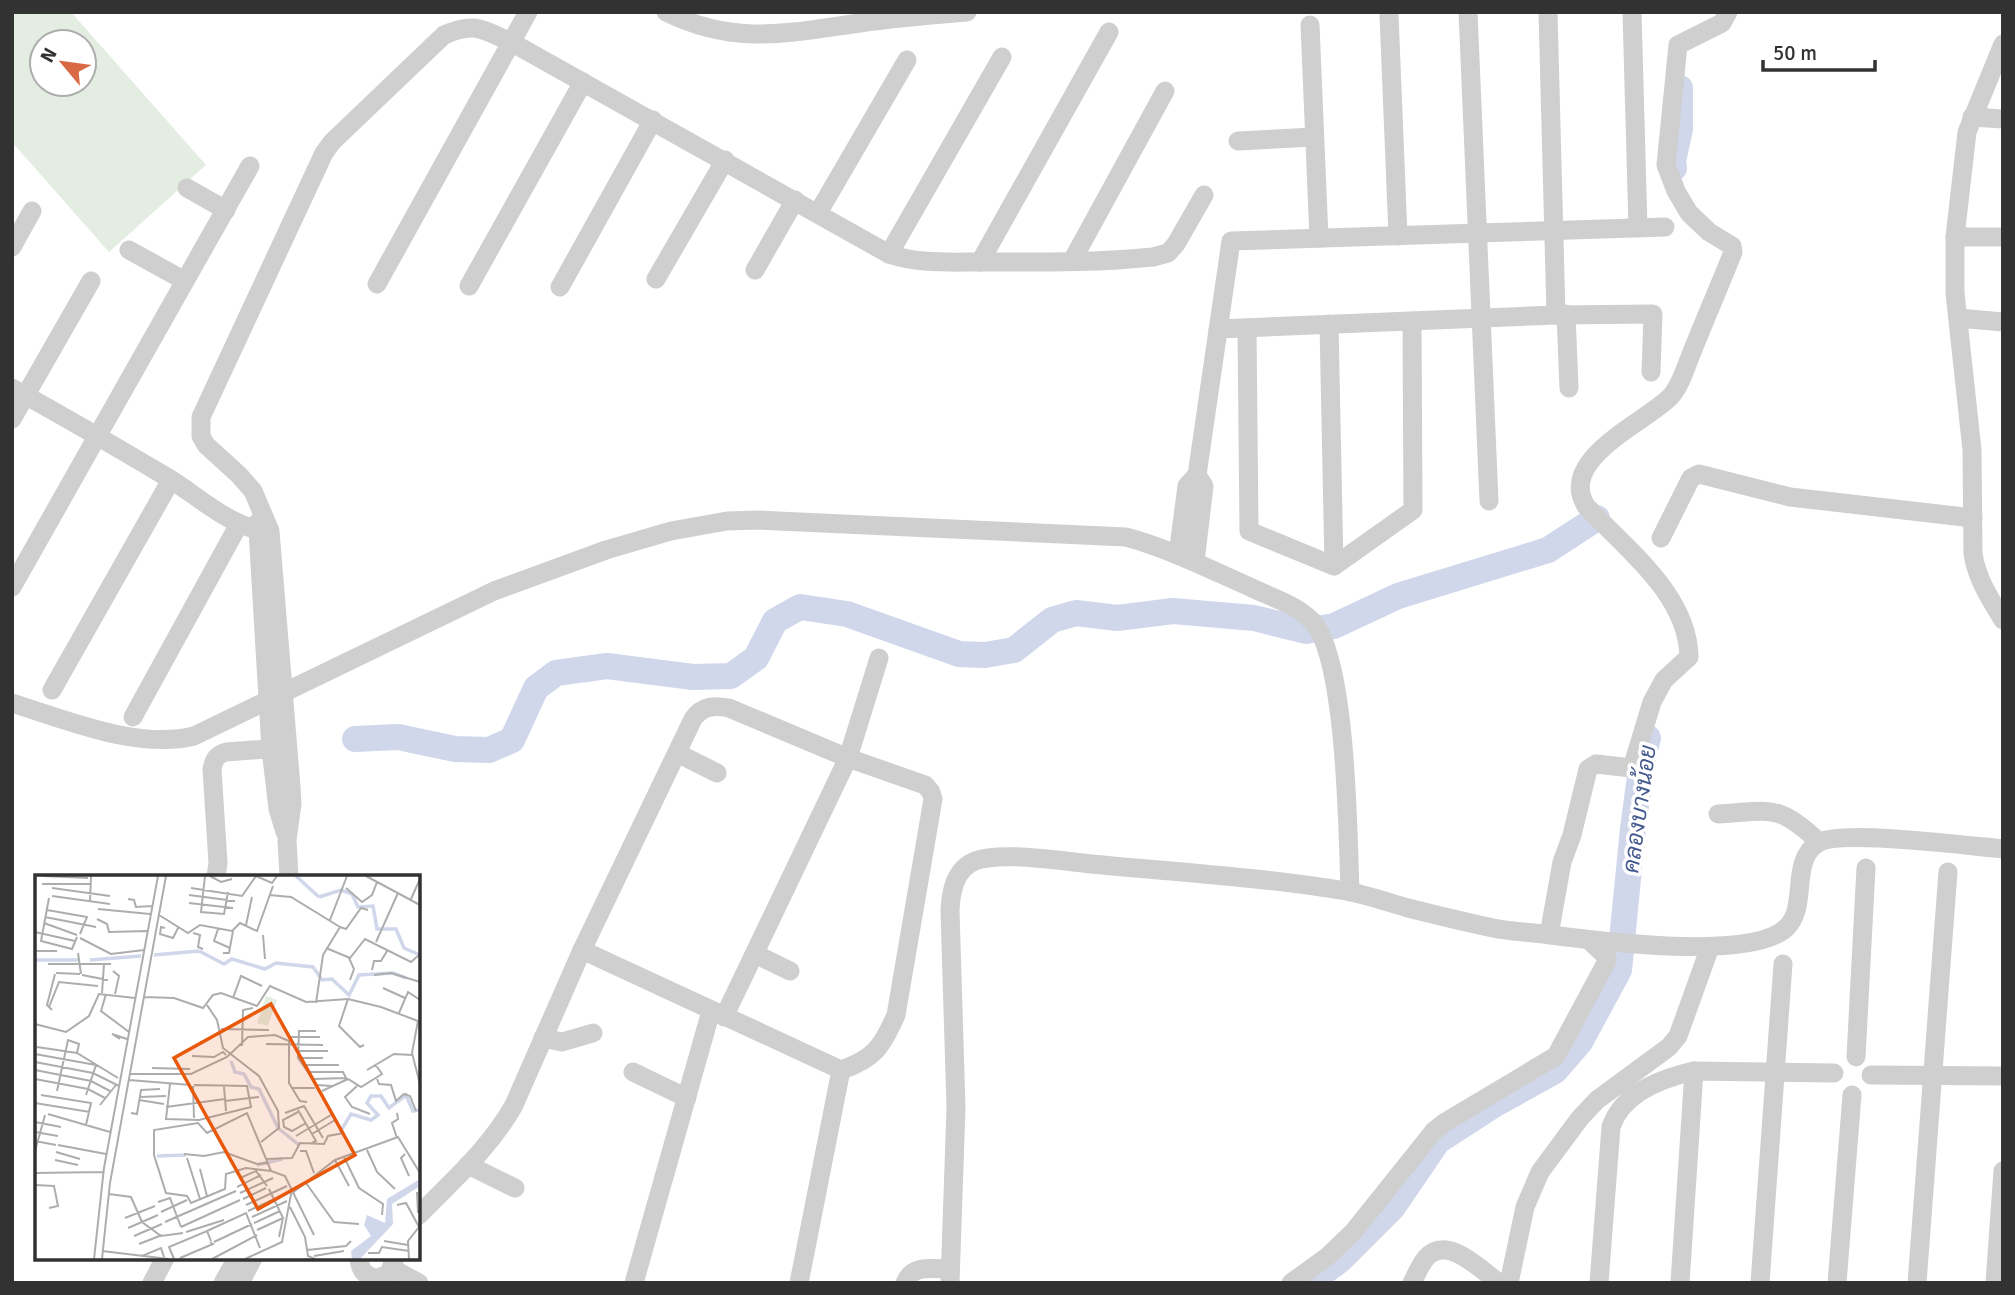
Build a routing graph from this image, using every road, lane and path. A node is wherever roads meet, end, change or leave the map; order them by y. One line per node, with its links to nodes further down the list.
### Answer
1 (528, 12): 15 (street)
2 (666, 12): 11 (street)
3 (813, 12): 13 (street)
4 (967, 12): 9 (street)
5 (1468, 12): 37 (street)
6 (1548, 12): 36 (street)
7 (1632, 12): 35 (street)
8 (1728, 12): 93 (street)
9 (900, 15): 13 (street)
10 (1389, 15): 38 (street)
11 (709, 20): 13 (street)
12 (1310, 25): 24 (street)
13 (803, 31)
14 (1109, 32): 46 (street)
15 (511, 42): 19 (street); 51 (street); 70 (street)
16 (2003, 44): 21 (street)
17 (1002, 57): 44 (street)
18 (907, 60): 33 (street)
19 (583, 82): 23 (street); 52 (street)
20 (1166, 92): 45 (street)
21 (1972, 117): 22 (street); 39 (street)
22 (2003, 119)
23 (653, 120): 26 (street); 53 (street)
24 (1314, 136): 25 (street); 41 (street)
25 (1238, 141)
26 (725, 160): 30 (street); 48 (street)
27 (250, 166): 31 (street)
28 (187, 188): 31 (street)
29 (1204, 195): 45 (street)
30 (795, 200): 33 (street); 47 (street)
31 (226, 209): 50 (street)
32 (32, 211): 42 (street)
33 (818, 214): 44 (street)
34 (1665, 227): 35 (street)
35 (1638, 228): 36 (street)
36 (1554, 232): 37 (street); 54 (street)
37 (1478, 234): 38 (street); 55 (street)
38 (1398, 236): 41 (street)
39 (1955, 237): 40 (street); 56 (street)
40 (2003, 237)
41 (1319, 239): 61 (street)
42 (12, 247)
43 (130, 250): 50 (street)
44 (889, 254): 46 (street)
45 (1072, 261): 46 (street)
46 (980, 262)
47 (755, 270)
48 (656, 279)
49 (91, 281): 64 (street)
50 (185, 281): 66 (street)
51 (377, 284)
52 (469, 286)
53 (560, 287)
54 (1561, 315): 55 (street); 62 (street); 63 (street)
55 (1481, 318): 57 (street); 68 (street)
56 (1958, 318): 58 (street); 69 (street)
57 (1412, 321): 59 (street); 73 (street)
58 (2003, 323)
59 (1329, 324): 60 (street); 73 (street)
60 (1247, 328): 61 (street); 73 (street)
61 (1218, 329): 72 (street)
62 (1651, 372)
63 (1569, 388)
64 (19, 391): 65 (street); 66 (street)
65 (12, 419)
66 (97, 437): 67 (street); 74 (street)
67 (171, 480): 70 (street); 77 (street)
68 (1489, 500)
69 (1973, 518): 71 (street); 75 (street)
70 (257, 525): 78 (street); 80 (street)
71 (1661, 538)
72 (1187, 559): 78 (street); 92 (street)
73 (1334, 566)
74 (12, 587)
75 (2003, 620)
76 (878, 658): 83 (street)
77 (52, 690)
78 (283, 693): 79 (street); 81 (street)
79 (12, 703)
80 (133, 717)
81 (280, 748): 90 (street); 91 (street)
82 (677, 753): 83 (street); 84 (street); 96 (street)
83 (848, 758): 97 (street); 104 (street)
84 (717, 773)
85 (1718, 814): 86 (street)
86 (1819, 842): 87 (street); 95 (street)
87 (2003, 849)
88 (1866, 868): 103 (street)
89 (1948, 872): 109 (street)
90 (216, 875)
91 (289, 875)
92 (1350, 892): 93 (street); 123 (street)
93 (1549, 934): 94 (street)
94 (1595, 942): 95 (street); 132 (street)
95 (1710, 947): 135 (street)
96 (582, 950): 100 (street); 102 (street)
97 (755, 954): 99 (street); 100 (street)
98 (1783, 964): 108 (street)
99 (790, 971)
100 (718, 1014): 104 (street); 113 (street)
101 (593, 1033): 102 (street)
102 (543, 1038): 114 (street)
103 (1856, 1057): 107 (street); 110 (street)
104 (841, 1070): 130 (street)
105 (1695, 1071): 108 (street); 136 (street); 137 (street)
106 (633, 1072): 113 (street)
107 (1834, 1073): 108 (street); 112 (street)
108 (1774, 1074): 138 (street)
109 (1932, 1074): 110 (street); 111 (street); 140 (street)
110 (1871, 1075): 112 (street)
111 (2003, 1076)
112 (1852, 1095): 139 (street)
113 (687, 1098): 129 (street)
114 (468, 1165): 116 (street); 117 (street)
115 (2003, 1171): 141 (street)
116 (514, 1188)
117 (420, 1214)
118 (163, 1260): 125 (street)
119 (236, 1260): 126 (street)
120 (252, 1260): 127 (street)
121 (359, 1260): 124 (street)
122 (394, 1264): 124 (street); 128 (street)
123 (950, 1276): 131 (street)
124 (367, 1280)
125 (152, 1283)
126 (223, 1283)
127 (240, 1283)
128 (419, 1283)
129 (634, 1283)
130 (799, 1283)
131 (905, 1283)
132 (1291, 1283)
133 (1412, 1283): 134 (street)
134 (1499, 1283)
135 (1509, 1283)
136 (1599, 1283)
137 (1680, 1283)
138 (1760, 1283)
139 (1837, 1283)
140 (1917, 1283)
141 (1995, 1283)

